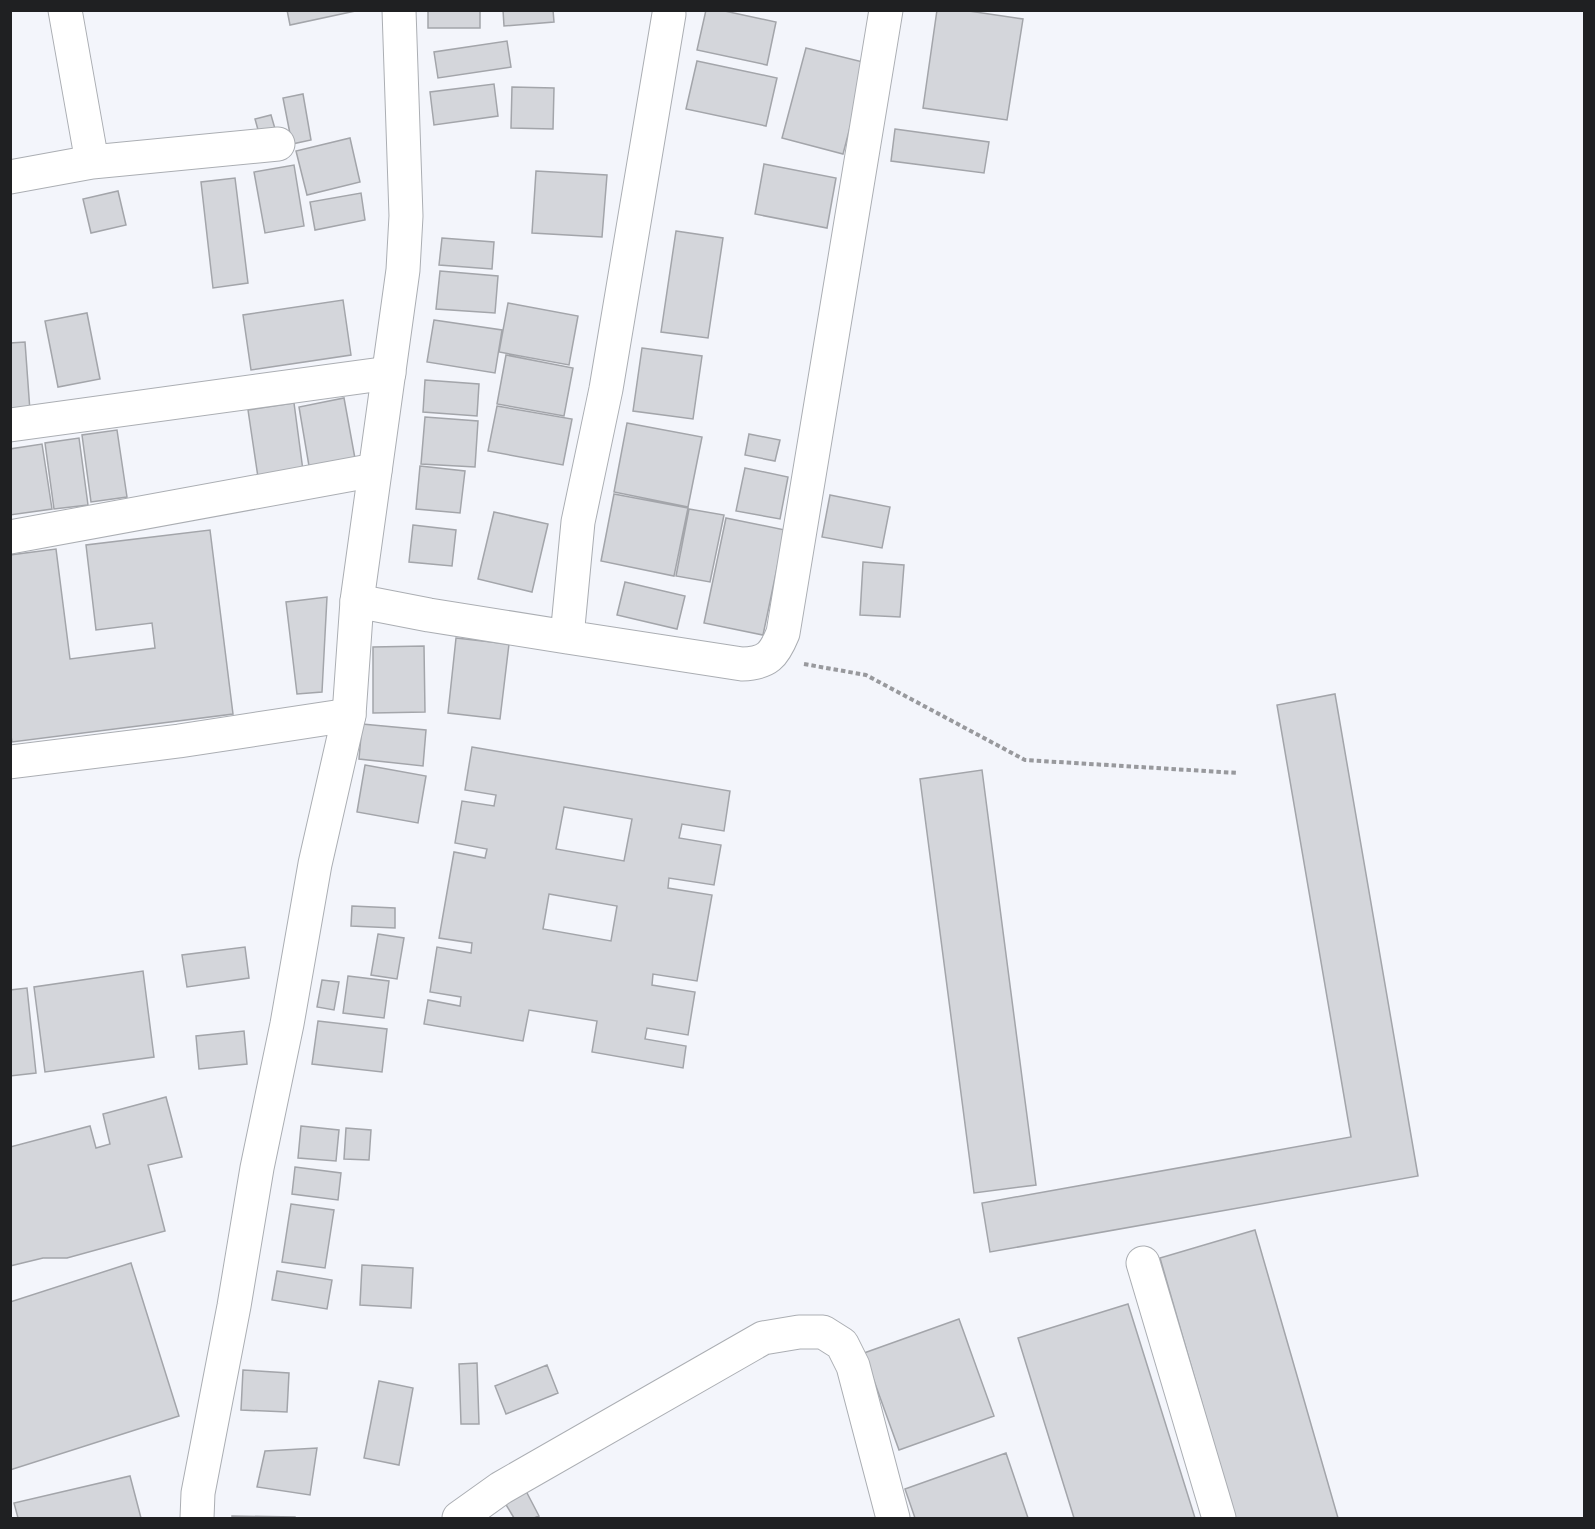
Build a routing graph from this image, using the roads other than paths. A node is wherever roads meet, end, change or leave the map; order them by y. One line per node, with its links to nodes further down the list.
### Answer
1 (65, 10): 6 (street)
2 (399, 10): 8 (street)
3 (886, 10): 13 (street)
4 (669, 14): 13 (street)
5 (278, 144): 6 (street)
6 (92, 162): 7 (street)
7 (10, 177)
8 (389, 373): 9 (street); 10 (street)
9 (10, 425)
10 (375, 470): 11 (street); 12 (street)
11 (10, 537)
12 (357, 601): 13 (street); 14 (street)
13 (567, 637)
14 (349, 715): 15 (street); 17 (street)
15 (10, 762)
16 (1143, 1263): 20 (street)
17 (197, 1518)
18 (459, 1518): 19 (street)
19 (893, 1518)
20 (1219, 1518)

